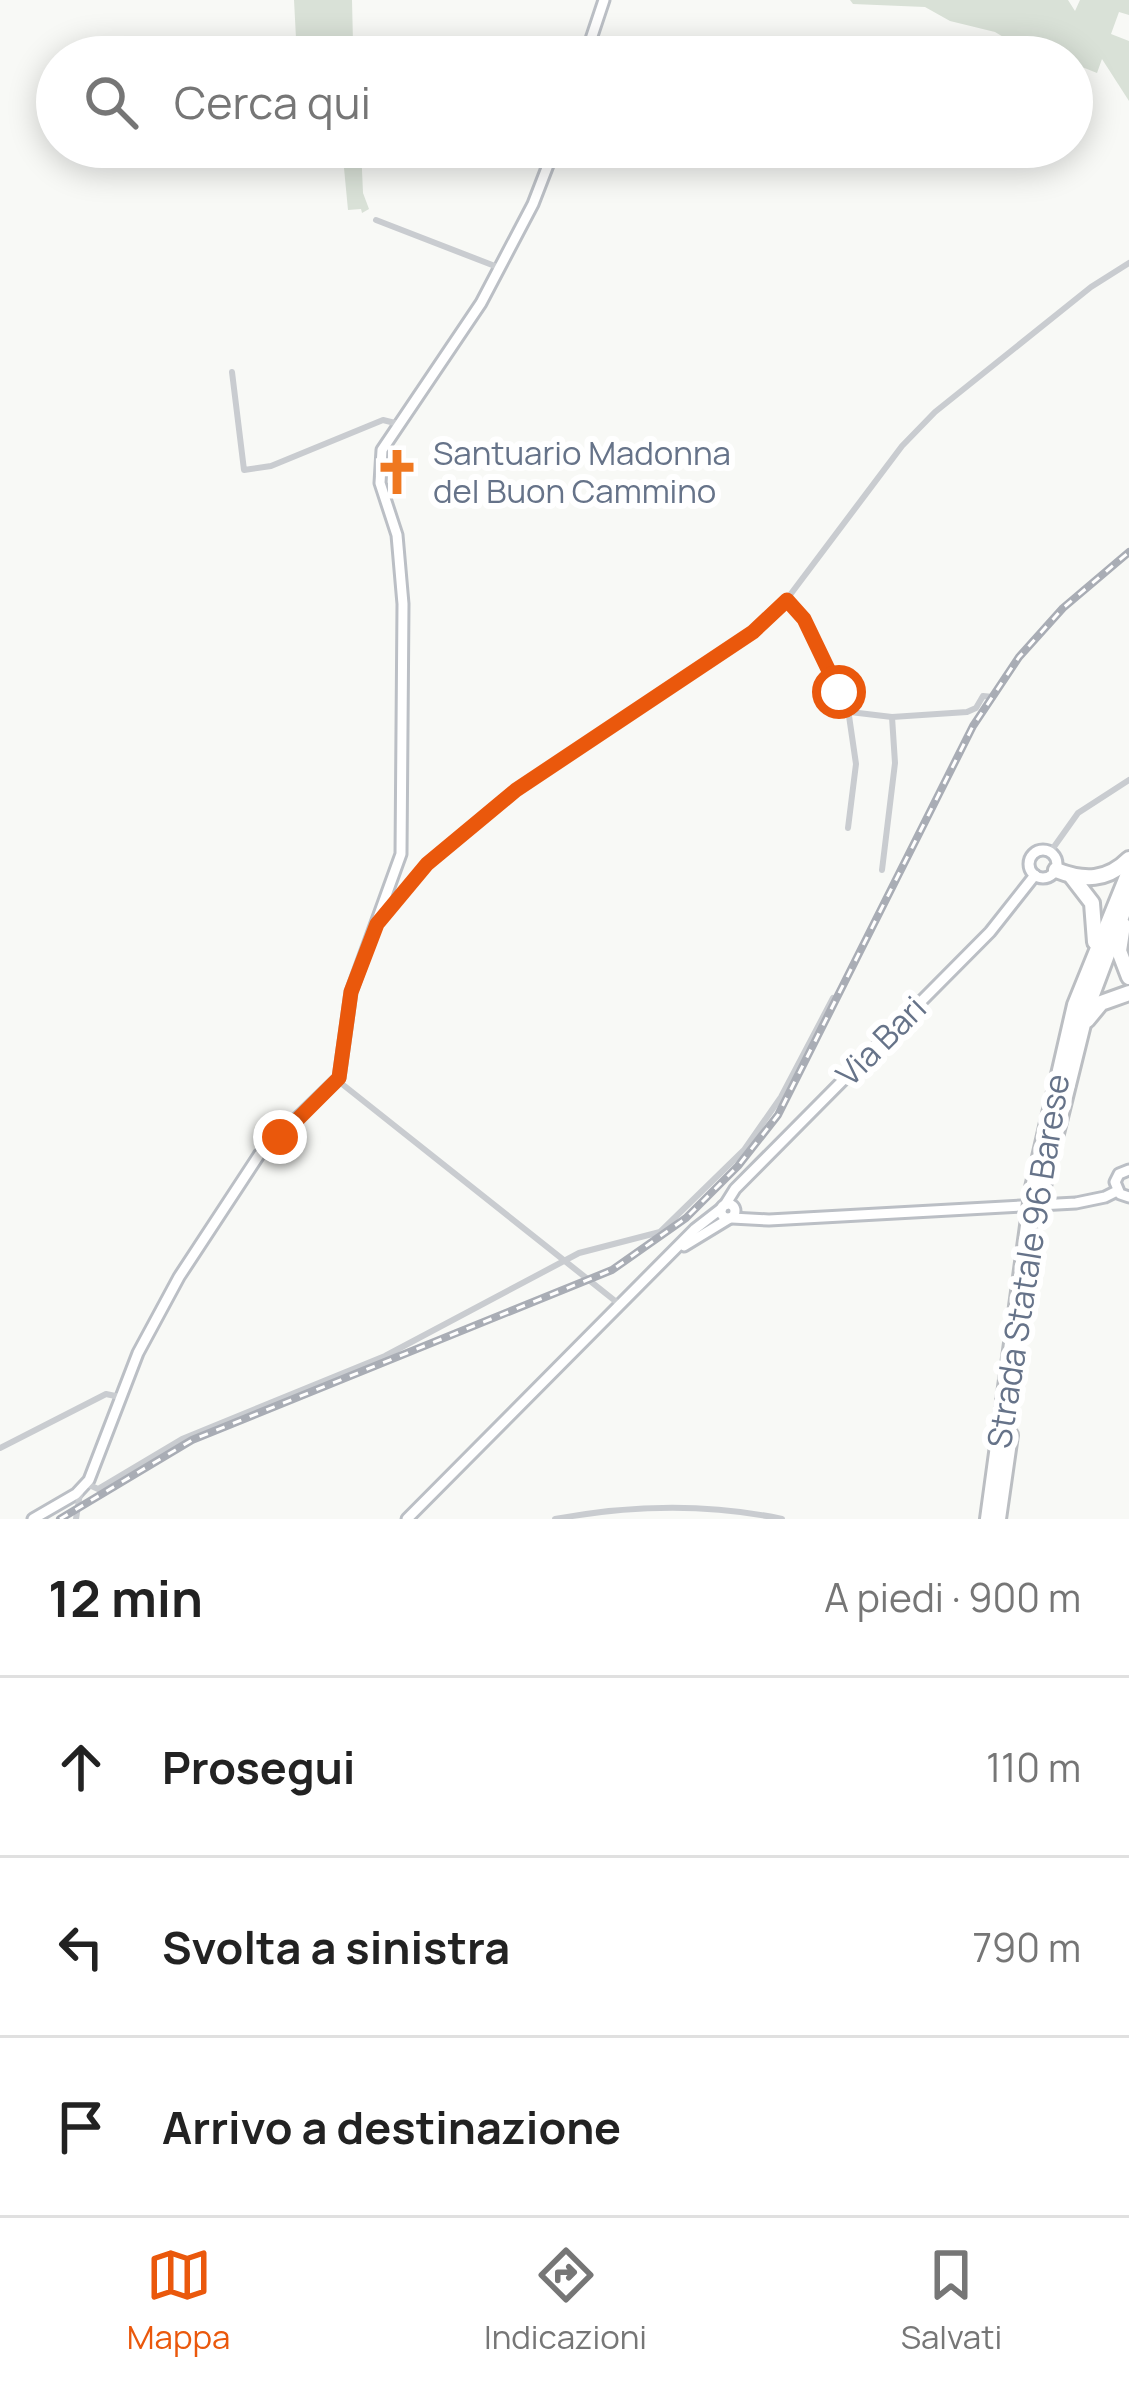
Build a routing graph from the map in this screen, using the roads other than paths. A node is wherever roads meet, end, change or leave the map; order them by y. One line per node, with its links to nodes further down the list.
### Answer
1 (604, 0): 2 (street)
2 (592, 36)
3 (547, 168): 6 (street)
4 (376, 220): 6 (street)
5 (1129, 262): 9 (street)
6 (500, 268): 8 (street)
7 (232, 372): 8 (street)
8 (399, 424): 24 (street)
9 (787, 600): 11 (street); 24 (street)
10 (993, 697): 12 (street)
11 (848, 710): 12 (street); 14 (street)
12 (892, 717): 17 (street)
13 (1129, 780): 15 (street, Via Bari)
14 (848, 828)
15 (1051, 851): 18 (street); 20 (street, Via Bari)
16 (1129, 859): 21 (highway)
17 (882, 870)
18 (1056, 870): 20 (street); 21 (highway)
19 (1129, 872): 25 (highway, Strada Statale 96 Barese)
20 (1035, 875): 35 (street, Via Bari)
21 (1072, 877): 25 (highway)
22 (1129, 896): 29 (highway, Strada Statale 96 Barese)
23 (1129, 912): 26 (highway)
24 (377, 924): 30 (street)
25 (1094, 952): 33 (highway, Strada Statale 96 Barese)
26 (1129, 977)
27 (1129, 993): 29 (highway)
28 (833, 998): 37 (street)
29 (1076, 1047): 33 (highway, Strada Statale 96 Barese)
30 (338, 1080): 37 (street); 39 (street)
31 (1129, 1170): 32 (street)
32 (1117, 1191): 34 (street); 35 (street)
33 (1037, 1193): 36 (highway, Strada Statale 96 Barese, bridge)
34 (1129, 1197)
35 (730, 1211): 38 (street)
36 (1035, 1212): 47 (highway, Strada Statale 96 Barese); 48 (highway, Strada Statale 96 Barese)
37 (565, 1259): 38 (street); 41 (street)
38 (619, 1304): 44 (street)
39 (120, 1397): 40 (street); 41 (street)
40 (0, 1448)
41 (83, 1486): 42 (street); 43 (street)
42 (33, 1519)
43 (76, 1519)
44 (406, 1519)
45 (555, 1519): 46 (street)
46 (782, 1519)
47 (988, 1519)
48 (998, 1519)

